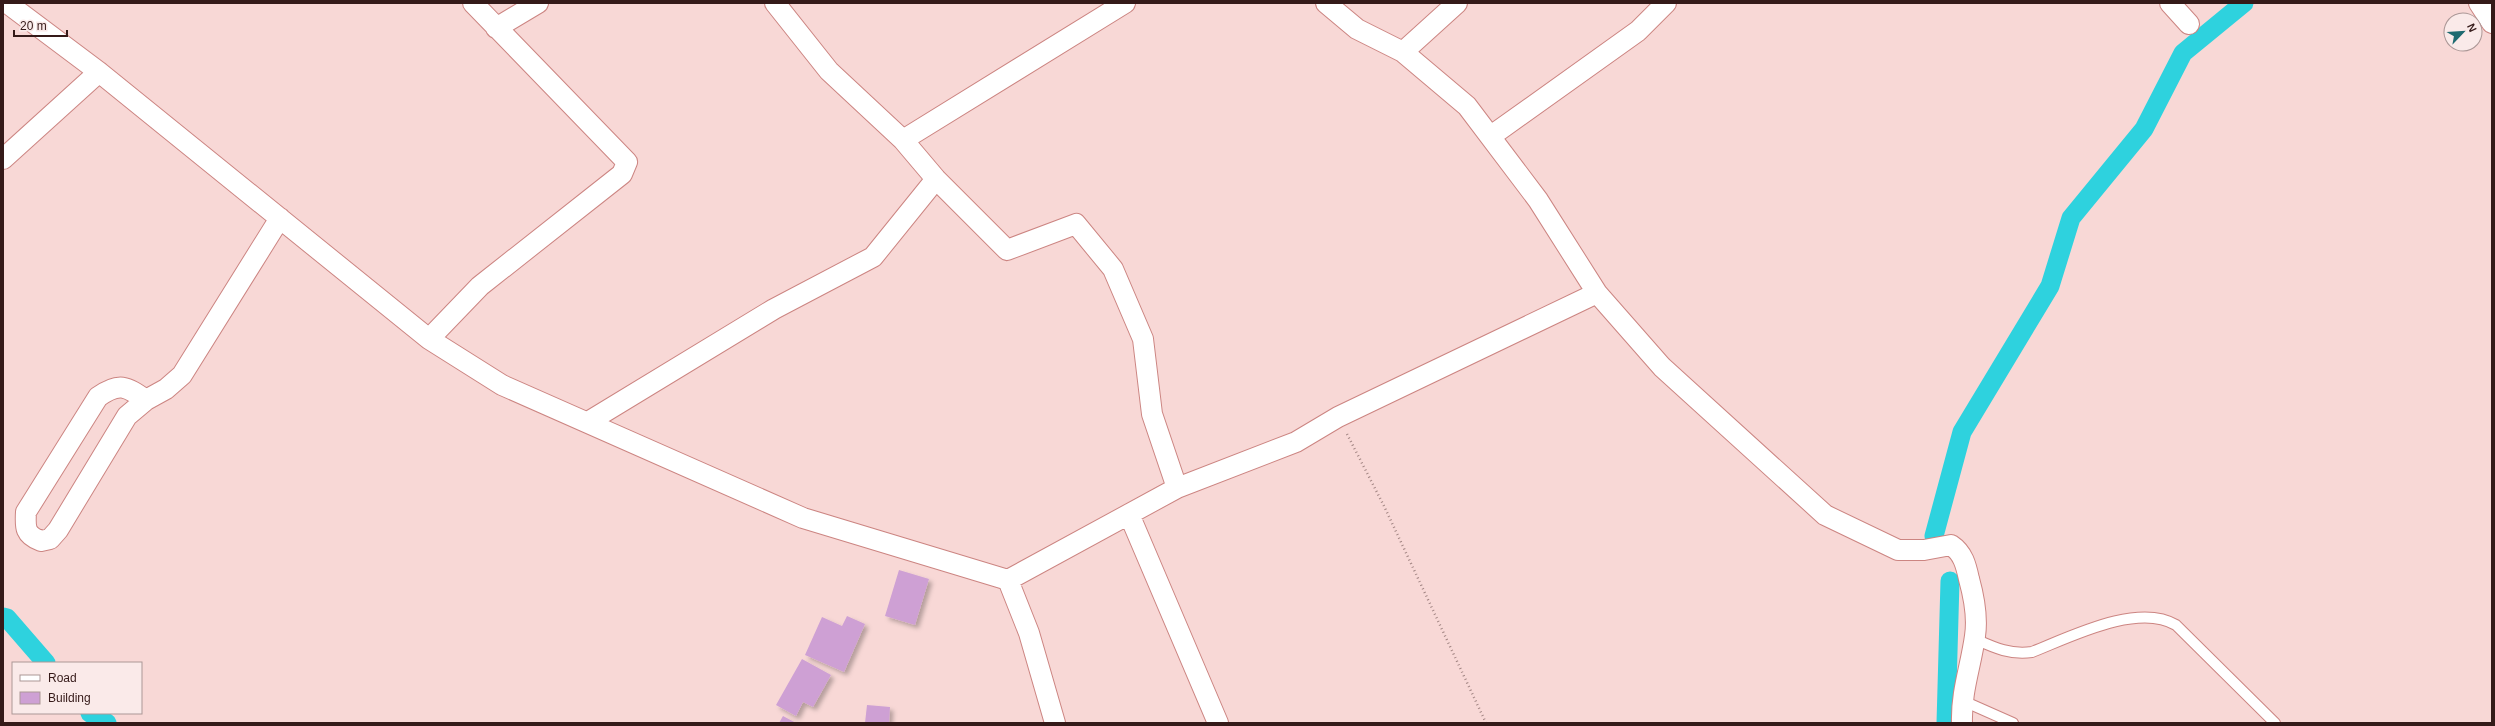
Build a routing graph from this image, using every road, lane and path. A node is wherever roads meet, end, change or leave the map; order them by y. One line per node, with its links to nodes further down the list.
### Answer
1 (7, 3): 15 (street)
2 (472, 3): 13 (street)
3 (538, 3): 13 (street)
4 (775, 3): 17 (street)
5 (1125, 3): 17 (street)
6 (1326, 3): 14 (street)
7 (1457, 3): 14 (street)
8 (1666, 3): 16 (street)
9 (2170, 3): 12 (street)
10 (2479, 3): 11 (street)
11 (2492, 23)
12 (2189, 24)
13 (496, 28): 22 (street)
14 (1403, 52): 16 (street)
15 (98, 72): 18 (street); 20 (street)
16 (1492, 136): 21 (street)
17 (903, 140): 19 (street)
18 (3, 159)
19 (936, 179): 25 (street); 26 (street)
20 (280, 218): 22 (street); 23 (street)
21 (1597, 294): 24 (street); 29 (street)
22 (429, 339): 25 (street)
23 (146, 400): 23 (street)
24 (1338, 418): 26 (street); 33 (path)
25 (588, 422): 28 (street)
26 (1177, 488): 27 (street)
27 (1129, 514): 28 (street); 32 (street)
28 (1008, 580): 31 (street)
29 (1975, 640): 30 (street); 36 (lane)
30 (1961, 700): 34 (street); 35 (lane)
31 (1055, 723)
32 (1218, 723)
33 (1486, 723)
34 (1962, 723)
35 (2013, 723)
36 (2275, 723)

